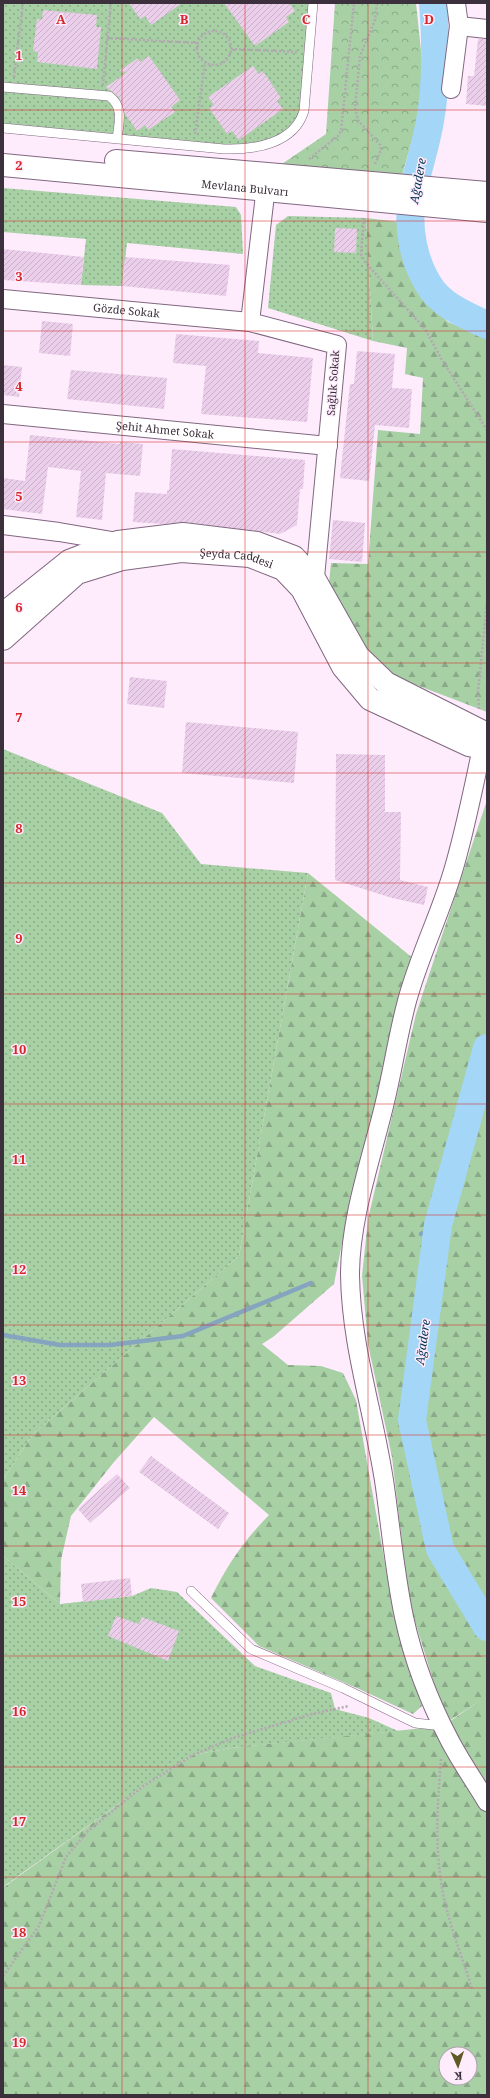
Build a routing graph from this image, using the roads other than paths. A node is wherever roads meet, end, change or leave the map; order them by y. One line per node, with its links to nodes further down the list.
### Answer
1 (313, 3): 8 (lane)
2 (456, 3): 3 (street)
3 (459, 26): 4 (street); 6 (street)
4 (487, 29)
5 (8, 87): 8 (lane)
6 (451, 89)
7 (3, 128): 8 (lane)
8 (117, 139)
9 (3, 151): 11 (main road, Mevlana Bulvarı)
10 (3, 165): 11 (main road, Mevlana Bulvarı)
11 (266, 183): 13 (main road, Mevlana Bulvarı); 16 (street)
12 (487, 193): 13 (main road, Mevlana Bulvarı)
13 (450, 198): 14 (main road, Mevlana Bulvarı)
14 (487, 211)
15 (3, 300): 16 (street, Gözde Sokak)
16 (250, 322): 18 (street, Sağlık Sokak)
17 (3, 414): 18 (street, Şehit Ahmet Sokak)
18 (328, 446): 21 (street, Sağlık Sokak)
19 (3, 525): 20 (street)
20 (120, 551): 21 (main road, Şeyda Caddesi); 22 (main road, Şeyda Caddesi); 23 (main road, Şeyda Caddesi); 24 (main road, Şeyda Caddesi)
21 (315, 580): 22 (street, Sağlık Sokak); 25 (main road, Şeyda Caddesi)
22 (312, 609): 25 (main road, Şeyda Caddesi)
23 (3, 614)
24 (4, 637)
25 (483, 738): 27 (street)
26 (191, 1591): 27 (lane)
27 (443, 1726): 28 (street)
28 (487, 1802)

